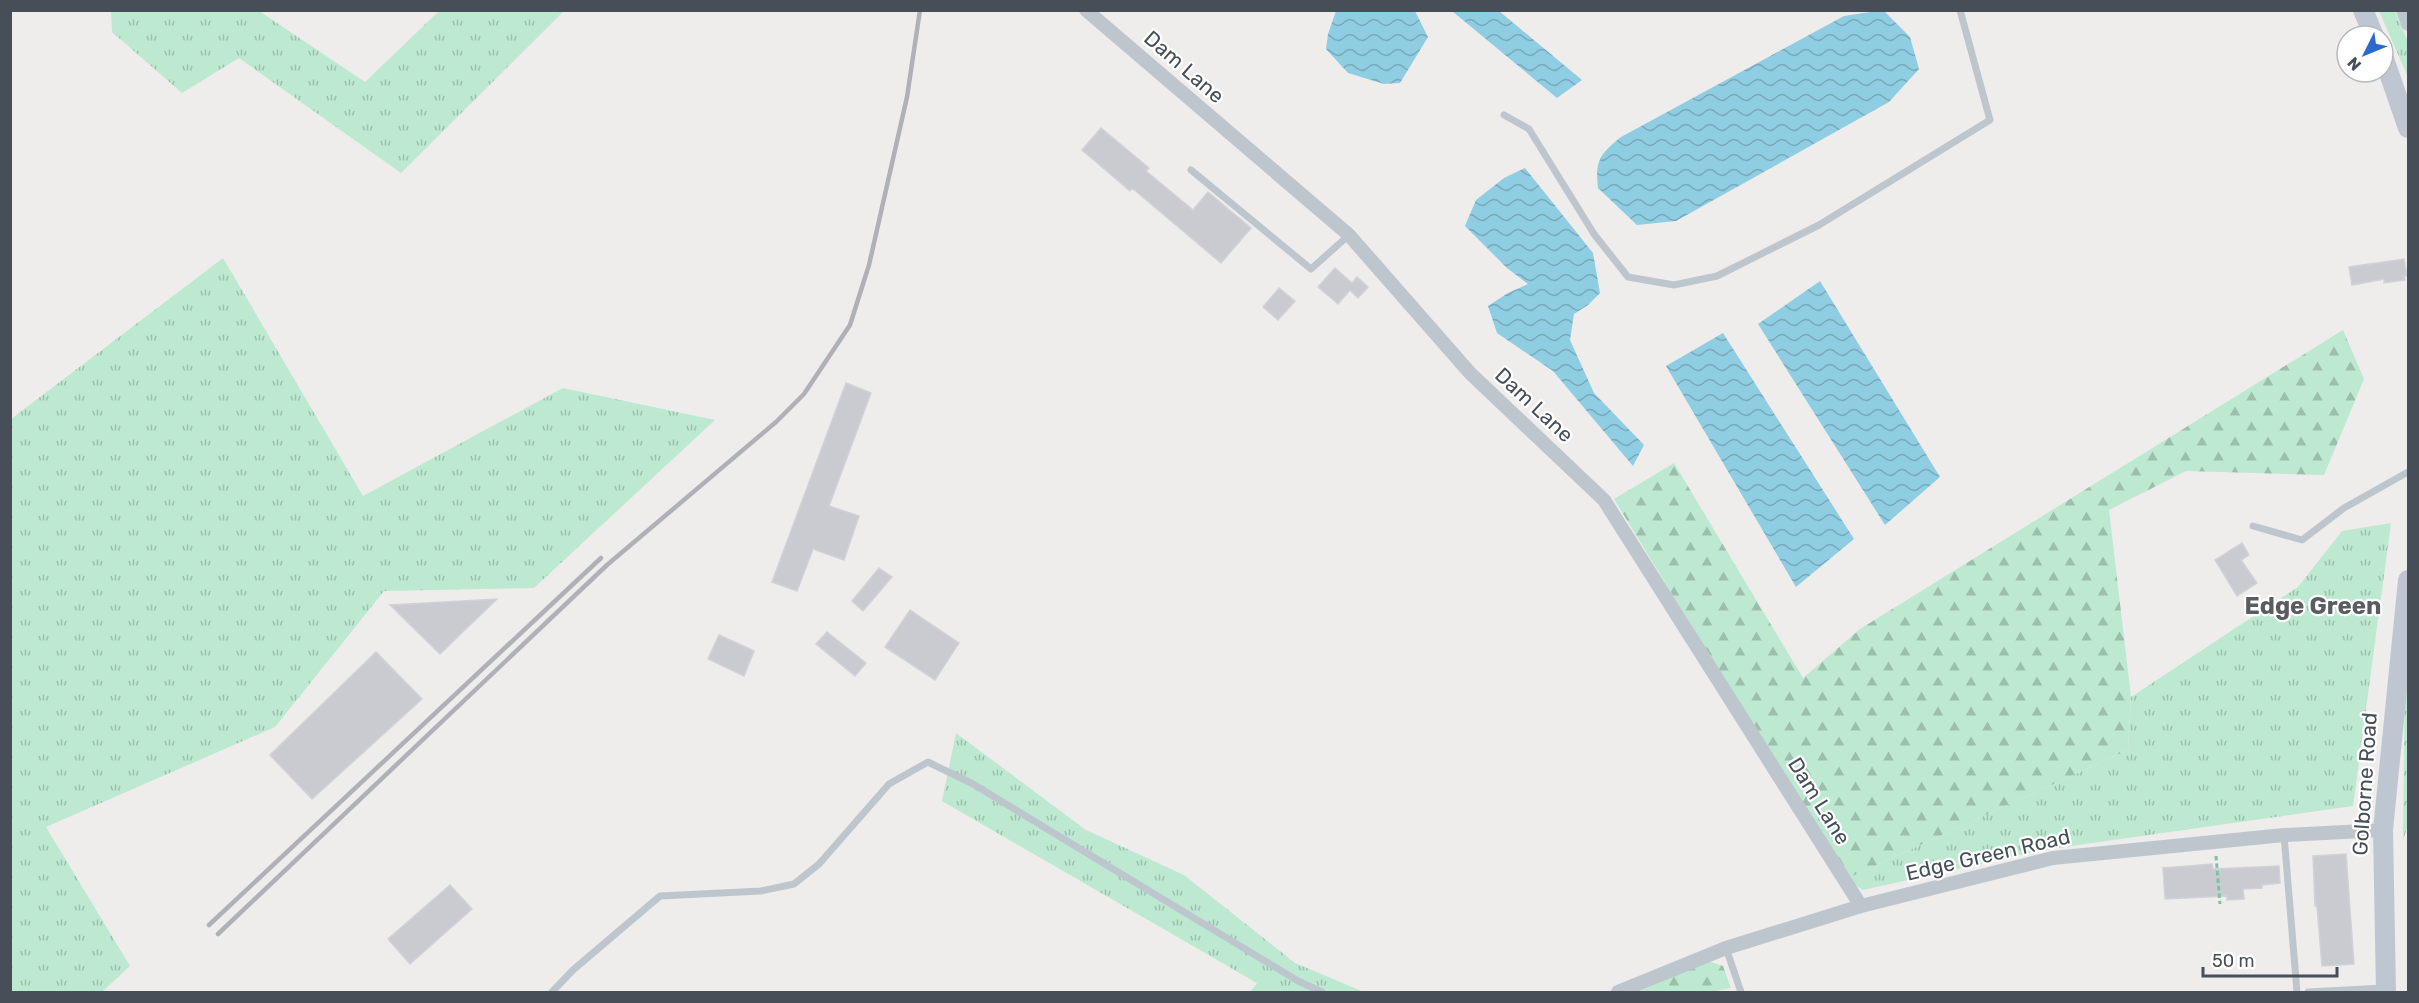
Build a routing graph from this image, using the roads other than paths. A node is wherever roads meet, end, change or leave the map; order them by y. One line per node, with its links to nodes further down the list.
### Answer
1 (1086, 10): 11 (street, Dam Lane)
2 (1960, 10): 8 (lane)
3 (2363, 10): 5 (main road)
4 (2403, 10): 6 (street)
5 (2369, 24)
6 (2409, 24)
7 (2393, 84): 9 (main road)
8 (1504, 115)
9 (2409, 128)
10 (1191, 170): 11 (lane)
11 (1349, 236): 17 (street, Dam Lane)
12 (2409, 472): 13 (lane)
13 (2253, 526)
14 (2409, 580): 15 (main road, Golborne Road)
15 (2383, 830): 16 (street, Edge Green Road); 19 (main road, Golborne Road)
16 (2284, 835): 17 (street, Edge Green Road); 24 (lane)
17 (1861, 906): 18 (street, Edge Green Road)
18 (1726, 948): 22 (street, Edge Green Road); 23 (lane)
19 (2386, 990): 25 (lane)
20 (552, 993): 21 (lane)
21 (1322, 993)
22 (1618, 993)
23 (1741, 993)
24 (2297, 993)
25 (2308, 993)

